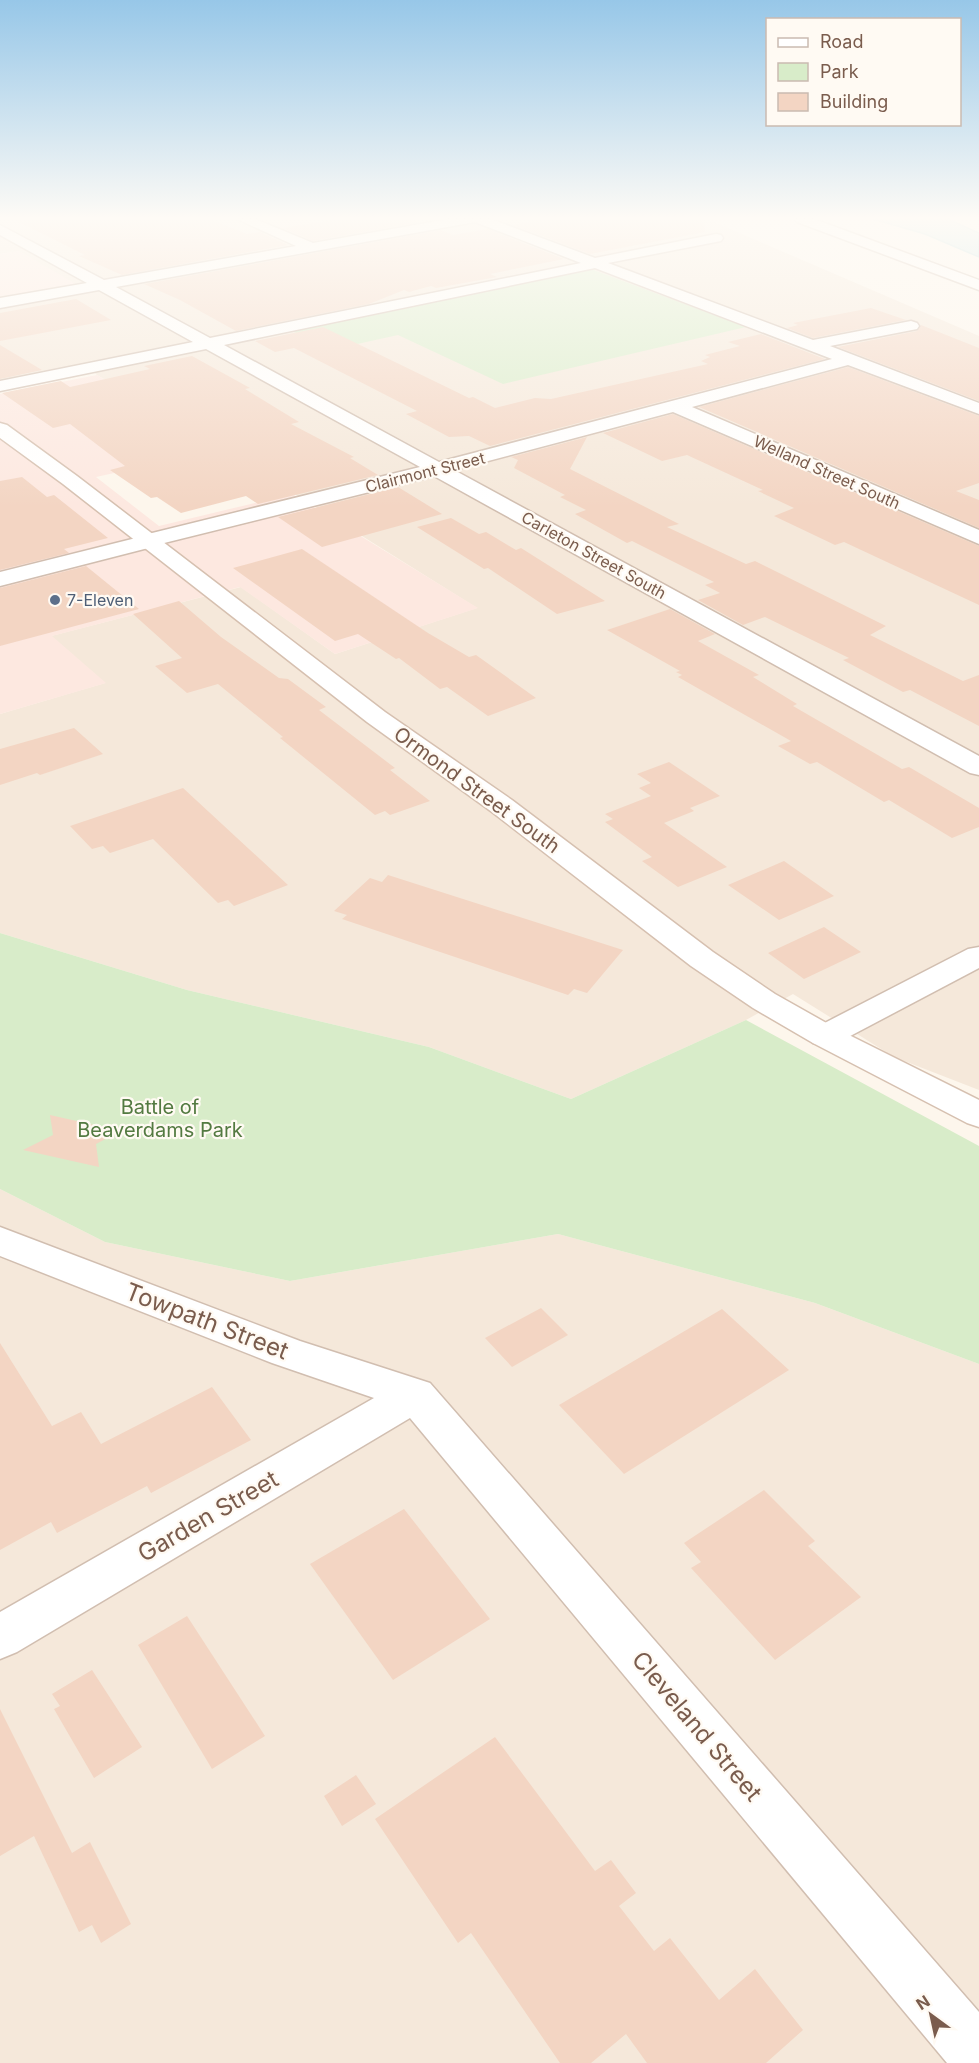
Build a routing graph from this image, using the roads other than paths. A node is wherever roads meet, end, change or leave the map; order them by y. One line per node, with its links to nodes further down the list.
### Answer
1 (158, 315): 5 (street, Carleton Street South)
2 (344, 315): 5 (street)
3 (734, 315): 6 (street)
4 (911, 326): 6 (street)
5 (209, 343): 8 (street); 12 (street, Carleton Street South)
6 (812, 345): 7 (street)
7 (850, 359): 9 (street, Clairmont Street); 10 (street)
8 (0, 386)
9 (675, 406): 12 (street, Clairmont Street); 13 (street, Welland Street South)
10 (979, 409)
11 (0, 429): 14 (street, Ormond Street South)
12 (437, 469): 14 (street, Clairmont Street); 16 (street, Carleton Street South)
13 (979, 538)
14 (148, 541): 15 (street, Clairmont Street); 18 (street, Ormond Street South)
15 (0, 579)
16 (979, 767)
17 (979, 956): 18 (street)
18 (825, 1036): 19 (street, Ormond Street South)
19 (979, 1114)
20 (0, 1242): 21 (street, Towpath Street)
21 (416, 1395): 22 (street, Garden Street); 23 (street, Cleveland Street)
22 (0, 1637)
23 (979, 2056)

